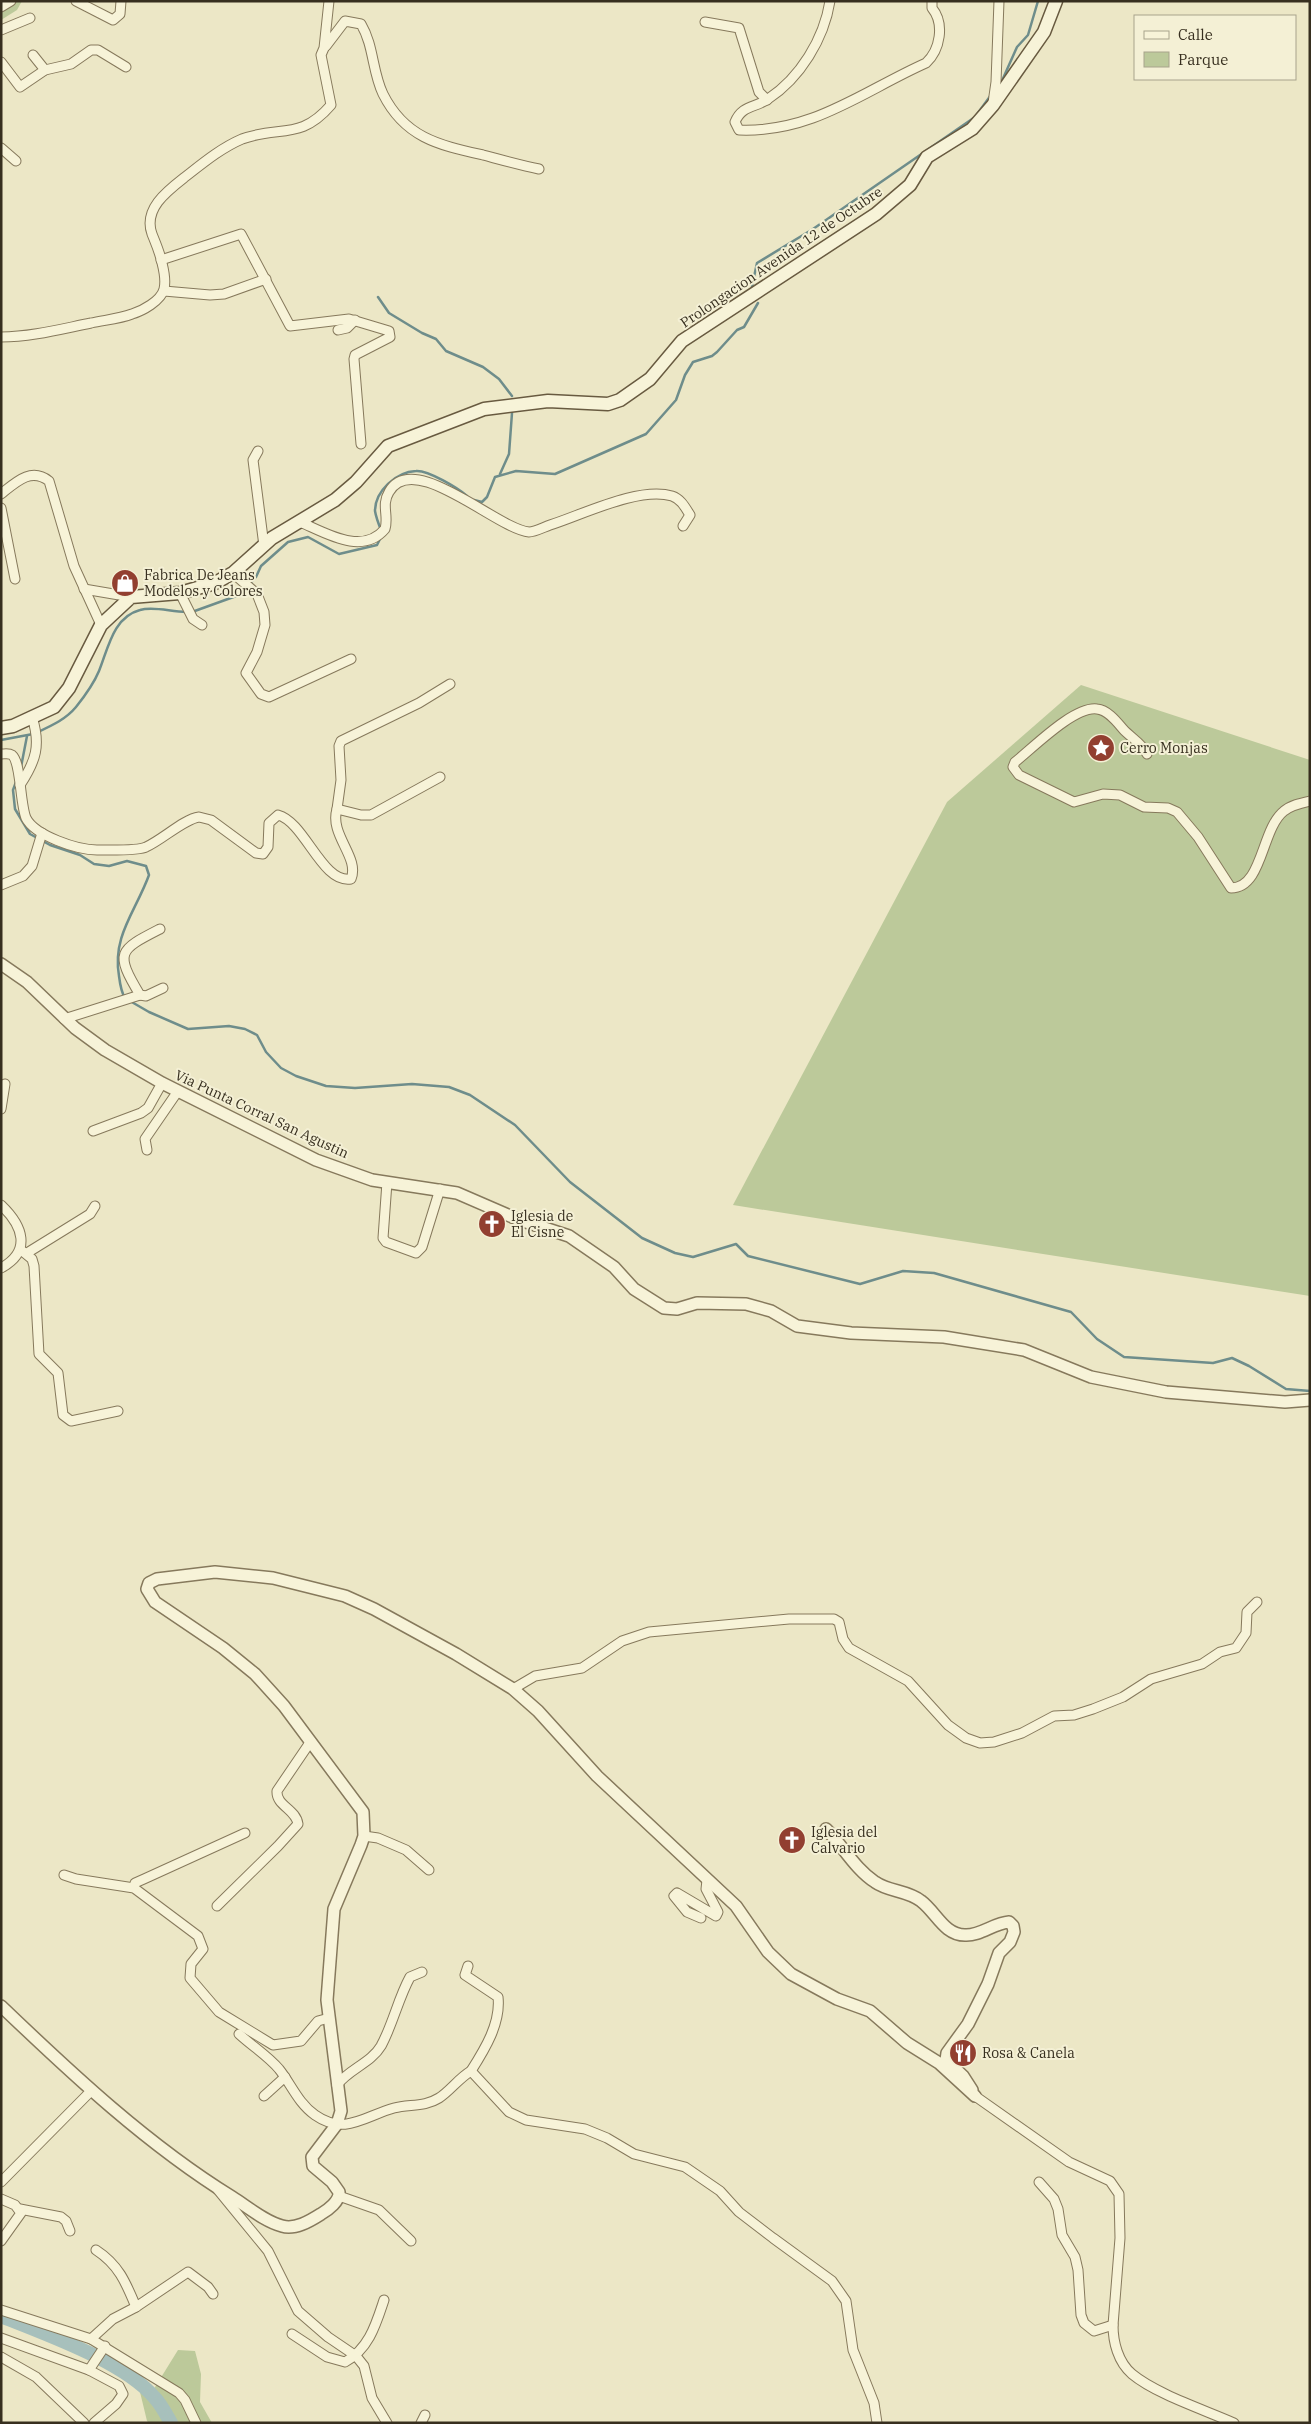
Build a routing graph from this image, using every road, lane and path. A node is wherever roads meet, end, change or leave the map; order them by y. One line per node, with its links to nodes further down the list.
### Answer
1 (11, 1): 9 (street)
2 (76, 1): 3 (street)
3 (121, 1)
4 (330, 1): 13 (street)
5 (830, 1): 18 (street)
6 (932, 1): 18 (street)
7 (999, 1): 19 (street)
8 (1056, 1): 19 (main road, Prolongacion Avenida 12 de Octubre)
9 (1, 7)
10 (30, 18): 12 (street)
11 (705, 22): 18 (street)
12 (1, 30)
13 (324, 48): 22 (street); 23 (street)
14 (33, 55): 17 (street)
15 (1, 62): 17 (street)
16 (126, 67): 17 (street)
17 (45, 70)
18 (767, 100)
19 (993, 105): 33 (main road, Prolongacion Avenida 12 de Octubre)
20 (1, 148): 21 (street)
21 (16, 161)
22 (539, 169)
23 (161, 260): 24 (street); 25 (street)
24 (266, 279): 25 (street); 26 (street)
25 (164, 290): 28 (street)
26 (355, 320): 27 (street); 29 (street)
27 (338, 330)
28 (1, 337)
29 (361, 444)
30 (258, 451): 35 (street)
31 (1, 494): 38 (street)
32 (1, 508): 37 (street)
33 (300, 522): 34 (street); 35 (main road, Prolongacion Avenida 12 de Octubre)
34 (683, 526)
35 (264, 546): 36 (main road, Prolongacion Avenida 12 de Octubre)
36 (232, 574): 39 (main road, Prolongacion Avenida 12 de Octubre); 43 (street)
37 (15, 580)
38 (84, 589): 40 (street); 41 (street)
39 (180, 593): 40 (main road, Prolongacion Avenida 12 de Octubre); 42 (street)
40 (131, 598): 41 (main road)
41 (101, 625): 45 (main road)
42 (202, 626)
43 (351, 659)
44 (450, 684): 52 (street)
45 (33, 721): 46 (main road); 50 (street)
46 (1, 728)
47 (1, 754): 50 (street)
48 (1147, 754): 51 (street)
49 (440, 777): 52 (street)
50 (20, 785): 53 (street)
51 (1310, 801)
52 (336, 809): 53 (street)
53 (42, 834): 54 (street)
54 (1, 884)
55 (160, 929): 58 (street)
56 (2, 966): 59 (street, Via Punta Corral San Agustin)
57 (163, 988): 58 (street)
58 (140, 995): 59 (street)
59 (64, 1019): 60 (street, Via Punta Corral San Agustin)
60 (162, 1083): 62 (street, Via Punta Corral San Agustin); 64 (street)
61 (5, 1084): 63 (street)
62 (178, 1091): 65 (street); 66 (street, Via Punta Corral San Agustin)
63 (1, 1109)
64 (93, 1130)
65 (147, 1150)
66 (387, 1182): 67 (street, Via Punta Corral San Agustin); 67 (street)
67 (440, 1189): 72 (street, Via Punta Corral San Agustin)
68 (1, 1206): 70 (street)
69 (95, 1206): 70 (street)
70 (24, 1252): 71 (street); 73 (street)
71 (1, 1268)
72 (1310, 1400)
73 (118, 1411)
74 (1257, 1602): 75 (street)
75 (513, 1689): 76 (street); 82 (street)
76 (311, 1741): 79 (street); 84 (street)
77 (826, 1829): 96 (street)
78 (245, 1833): 83 (street)
79 (364, 1836): 80 (street); 89 (street)
80 (429, 1870)
81 (64, 1875): 83 (street)
82 (706, 1880): 85 (street); 96 (street)
83 (134, 1888): 89 (street)
84 (217, 1906)
85 (701, 1918)
86 (468, 1966): 91 (street)
87 (422, 1972): 93 (street)
88 (1, 2006): 94 (street)
89 (330, 2018): 93 (street)
90 (239, 2034): 92 (street)
91 (470, 2071): 97 (street); 124 (street)
92 (285, 2077): 95 (street); 97 (street)
93 (337, 2085): 97 (street)
94 (92, 2090): 98 (street); 100 (street)
95 (264, 2096)
96 (975, 2096): 112 (street)
97 (337, 2124): 101 (street)
98 (1, 2182)
99 (1039, 2182): 112 (street)
100 (217, 2188): 101 (street); 117 (street)
101 (339, 2196): 106 (street)
102 (1, 2199): 103 (street)
103 (20, 2209): 104 (street); 105 (street)
104 (70, 2231)
105 (1, 2241)
106 (411, 2241)
107 (96, 2250): 110 (street)
108 (213, 2294): 110 (street)
109 (384, 2300): 117 (street)
110 (136, 2307): 115 (street)
111 (1, 2310): 115 (street)
112 (1113, 2324): 125 (street)
113 (292, 2334): 117 (street)
114 (1, 2338): 119 (street)
115 (92, 2339): 116 (street)
116 (104, 2349): 119 (street); 122 (street)
117 (356, 2356): 123 (street)
118 (1, 2357): 120 (street)
119 (90, 2368): 121 (street)
120 (84, 2423)
121 (94, 2423)
122 (196, 2423)
123 (387, 2423)
124 (877, 2423)
125 (1234, 2423)

